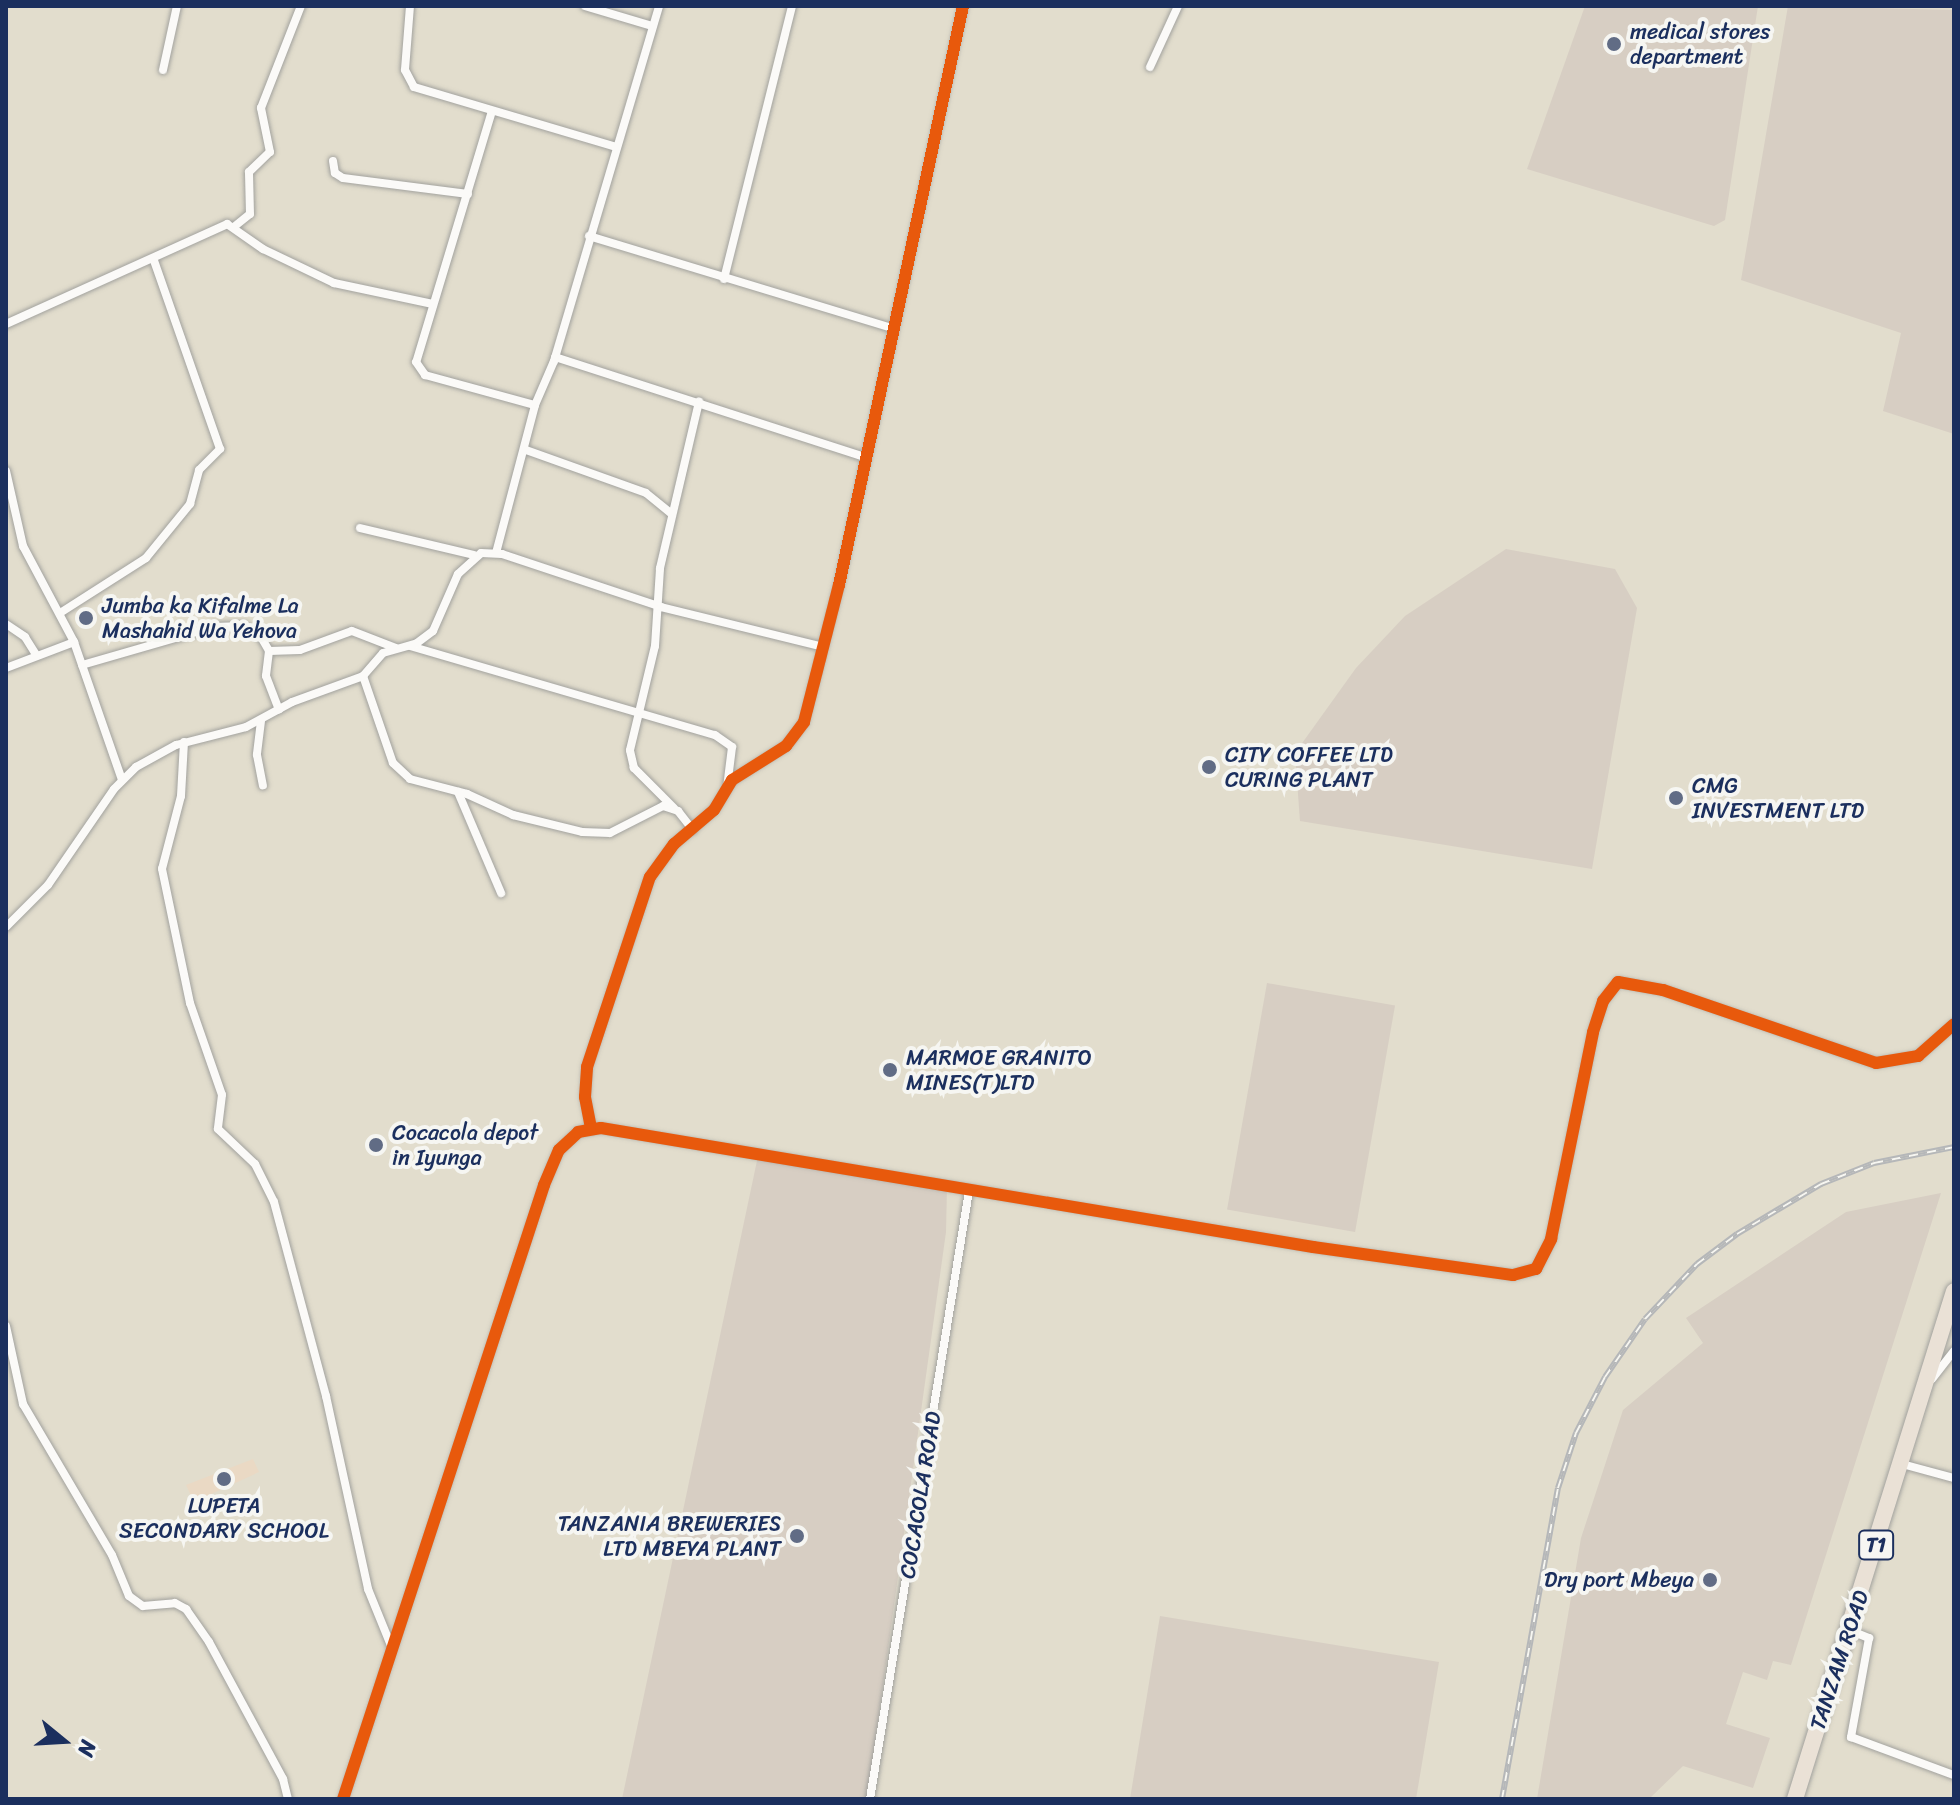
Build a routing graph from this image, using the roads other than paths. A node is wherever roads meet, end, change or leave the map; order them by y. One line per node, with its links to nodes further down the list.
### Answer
1 (177, 6): 11 (street)
2 (301, 6): 16 (street)
3 (410, 6): 12 (street)
4 (585, 6): 9 (street)
5 (659, 6): 9 (street)
6 (792, 6): 19 (street)
7 (963, 6): 22 (street)
8 (1178, 6): 10 (street)
9 (652, 26): 13 (street)
10 (1150, 67)
11 (163, 70)
12 (492, 111): 13 (street); 15 (street)
13 (616, 147): 17 (street)
14 (333, 161): 15 (street)
15 (468, 194): 20 (street)
16 (235, 226): 18 (street); 20 (street)
17 (589, 236): 19 (street); 23 (street)
18 (153, 258): 21 (street); 34 (street)
19 (724, 279): 22 (street)
20 (433, 304): 25 (street)
21 (6, 324)
22 (891, 328): 27 (street)
23 (555, 357): 24 (street); 25 (street)
24 (699, 402): 27 (street); 29 (street)
25 (535, 405): 26 (street)
26 (526, 450): 29 (street); 31 (street)
27 (864, 457): 38 (street)
28 (6, 471): 34 (street)
29 (672, 514): 33 (street)
30 (360, 528): 32 (street)
31 (496, 553): 32 (street); 33 (street)
32 (474, 555): 37 (street)
33 (661, 607): 38 (street); 46 (street)
34 (60, 613): 36 (street)
35 (6, 624): 41 (street)
36 (74, 642): 41 (street); 42 (street)
37 (410, 646): 39 (street); 46 (street)
38 (820, 646): 51 (street)
39 (396, 648): 40 (street); 44 (street)
40 (269, 651): 42 (street); 45 (street)
41 (37, 656): 43 (street)
42 (82, 665): 49 (street)
43 (6, 668)
44 (363, 676): 45 (street); 52 (street)
45 (279, 710): 47 (street)
46 (637, 712): 51 (street); 53 (street)
47 (261, 721): 48 (street); 50 (street)
48 (184, 742): 49 (street); 68 (street)
49 (122, 780): 56 (street)
50 (263, 785)
51 (727, 788): 54 (street)
52 (458, 792): 53 (street); 55 (street)
53 (674, 808): 54 (street)
54 (693, 830): 58 (street)
55 (501, 893)
56 (6, 927)
57 (1954, 1024): 59 (street)
58 (591, 1128): 59 (street); 68 (street)
59 (969, 1191): 72 (street, COCACOLA ROAD)
60 (1954, 1291): 61 (highway, TANZAM ROAD / T1)
61 (1949, 1322): 64 (highway, TANZAM ROAD / T1)
62 (6, 1326): 70 (street)
63 (1954, 1351): 64 (street)
64 (1926, 1386): 65 (highway, TANZAM ROAD / T1)
65 (1902, 1464): 66 (street); 67 (highway, TANZAM ROAD / T1)
66 (1954, 1478)
67 (1849, 1630): 69 (street); 73 (highway, TANZAM ROAD / T1)
68 (392, 1648): 71 (street)
69 (1954, 1775)
70 (288, 1799)
71 (343, 1799)
72 (870, 1799)
73 (1795, 1799)

